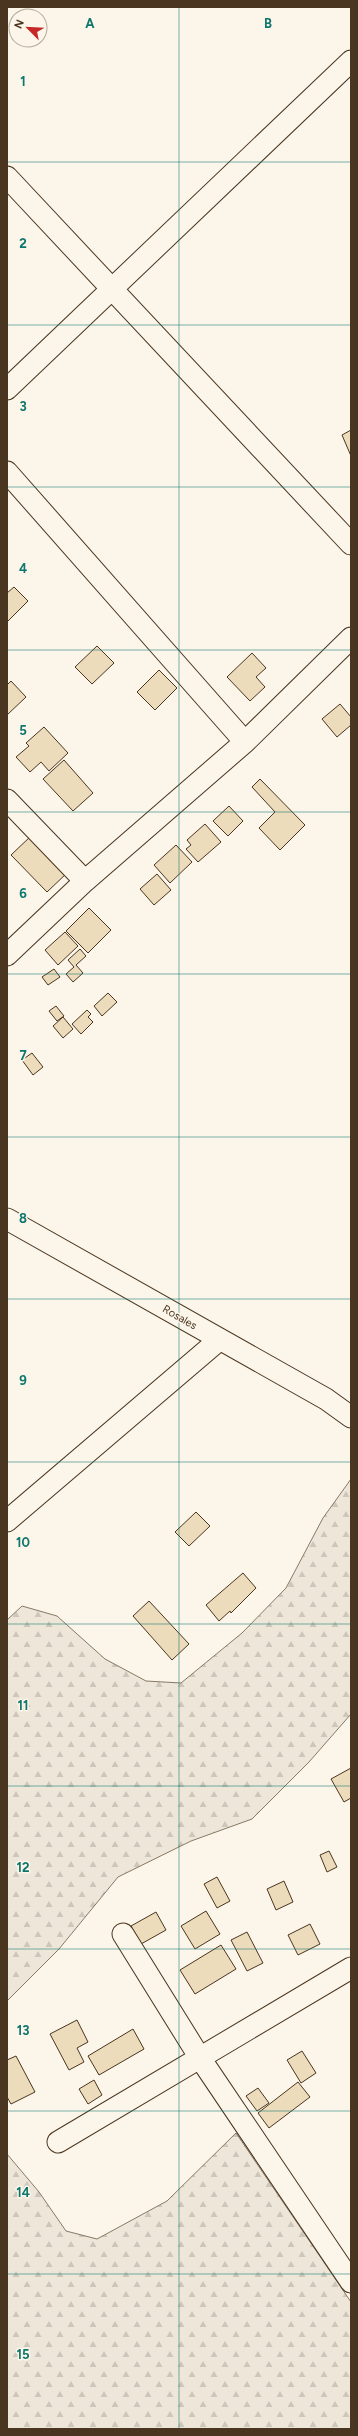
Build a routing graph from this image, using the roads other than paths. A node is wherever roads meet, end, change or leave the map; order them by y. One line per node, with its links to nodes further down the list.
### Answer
1 (351, 62): 3 (street)
2 (7, 177): 3 (street)
3 (112, 289): 4 (street); 6 (street)
4 (7, 389)
5 (7, 472): 8 (street)
6 (351, 544)
7 (351, 638): 8 (street)
8 (245, 742): 10 (street)
9 (7, 800): 10 (street)
10 (85, 881): 11 (street)
11 (7, 955)
12 (7, 1219): 13 (street, Rosales)
13 (219, 1340): 14 (street, Rosales); 15 (street)
14 (351, 1417)
15 (7, 1521)
16 (124, 1934): 18 (street)
17 (351, 1968): 18 (street)
18 (200, 2058): 19 (street); 20 (street)
19 (58, 2142)
20 (351, 2282)

